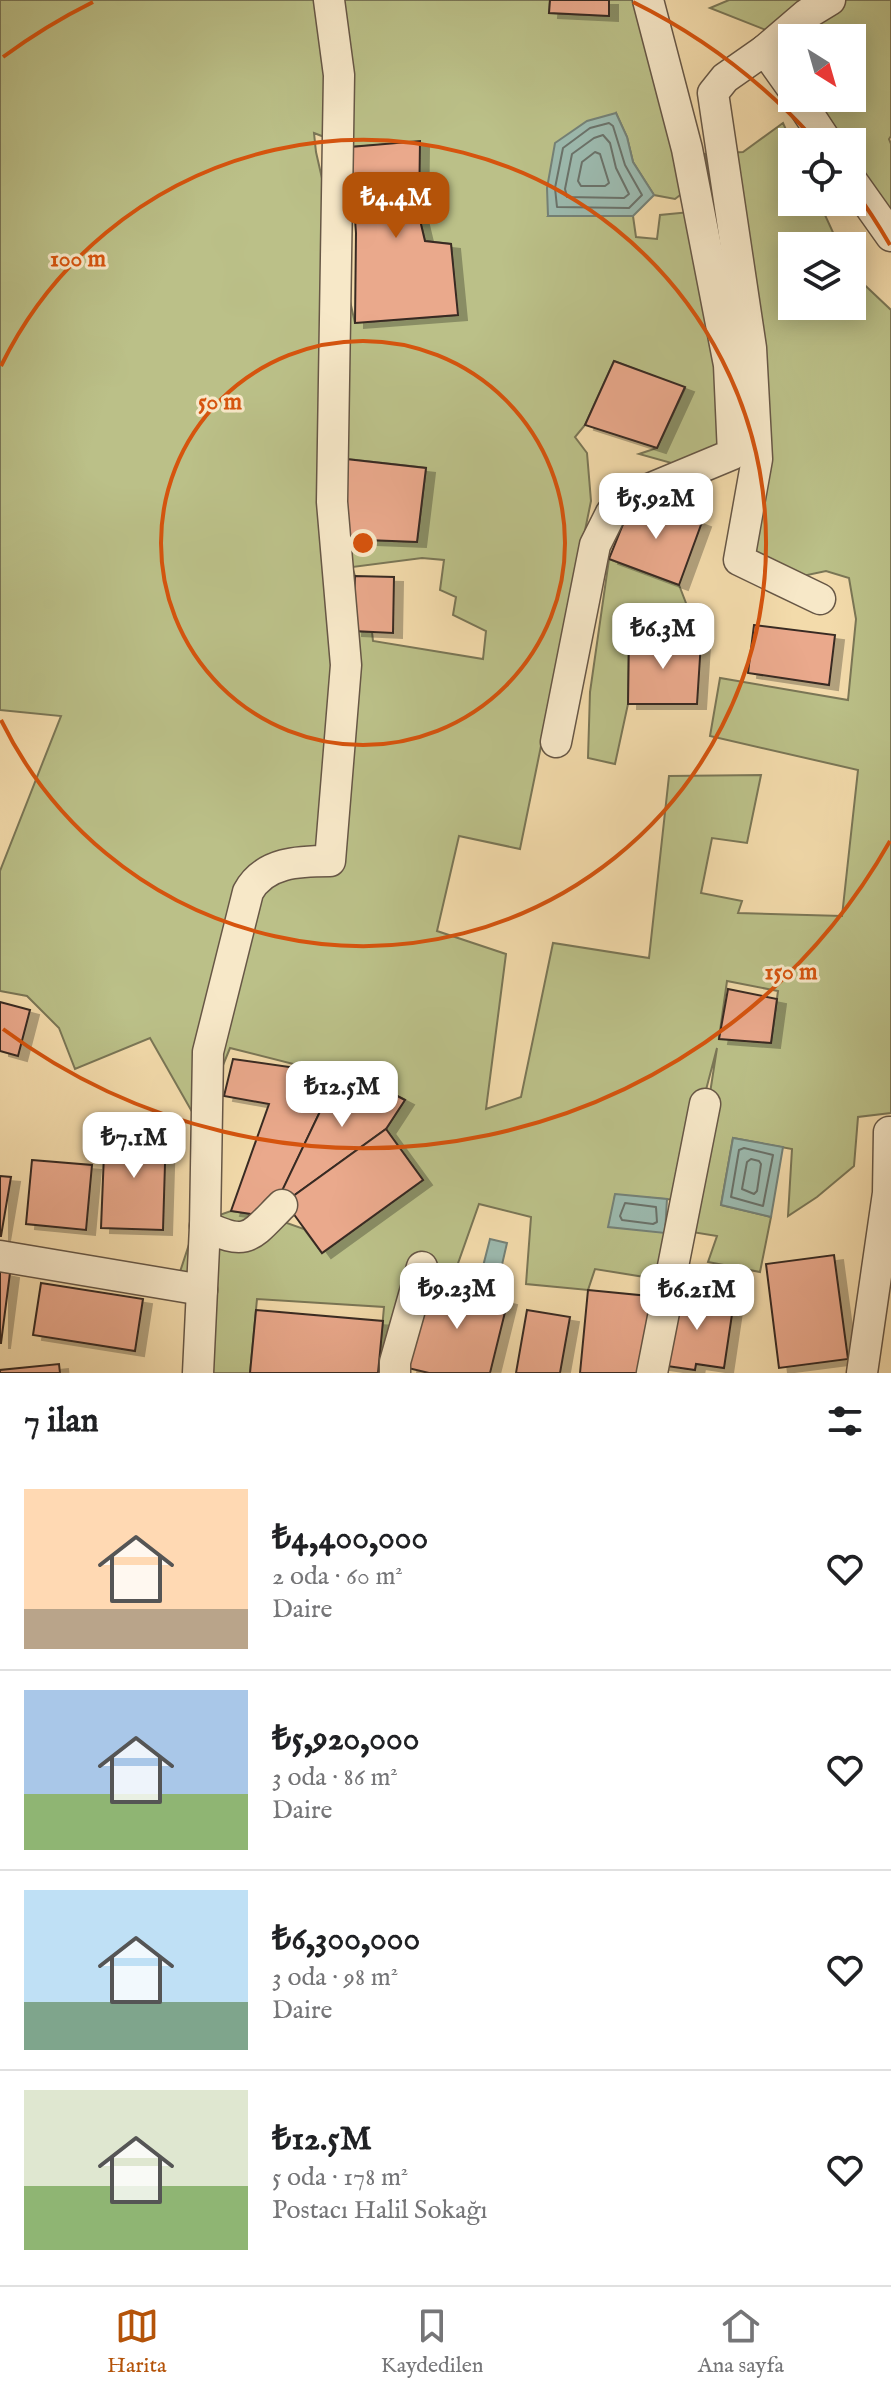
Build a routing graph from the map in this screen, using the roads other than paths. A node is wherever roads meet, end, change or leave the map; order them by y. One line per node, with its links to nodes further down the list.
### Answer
1 (329, 0): 13 (street)
2 (648, 0): 9 (street)
3 (830, 0): 4 (street)
4 (765, 50): 5 (street); 8 (street)
5 (778, 68)
6 (866, 201): 7 (street)
7 (891, 236)
8 (820, 599)
9 (556, 742)
10 (705, 1104): 19 (street)
11 (889, 1132): 20 (street)
12 (282, 1205): 13 (street)
13 (205, 1226): 16 (street)
14 (0, 1256): 16 (street)
15 (422, 1267): 18 (street)
16 (202, 1290): 17 (street)
17 (198, 1373)
18 (395, 1373)
19 (652, 1373)
20 (862, 1373)

